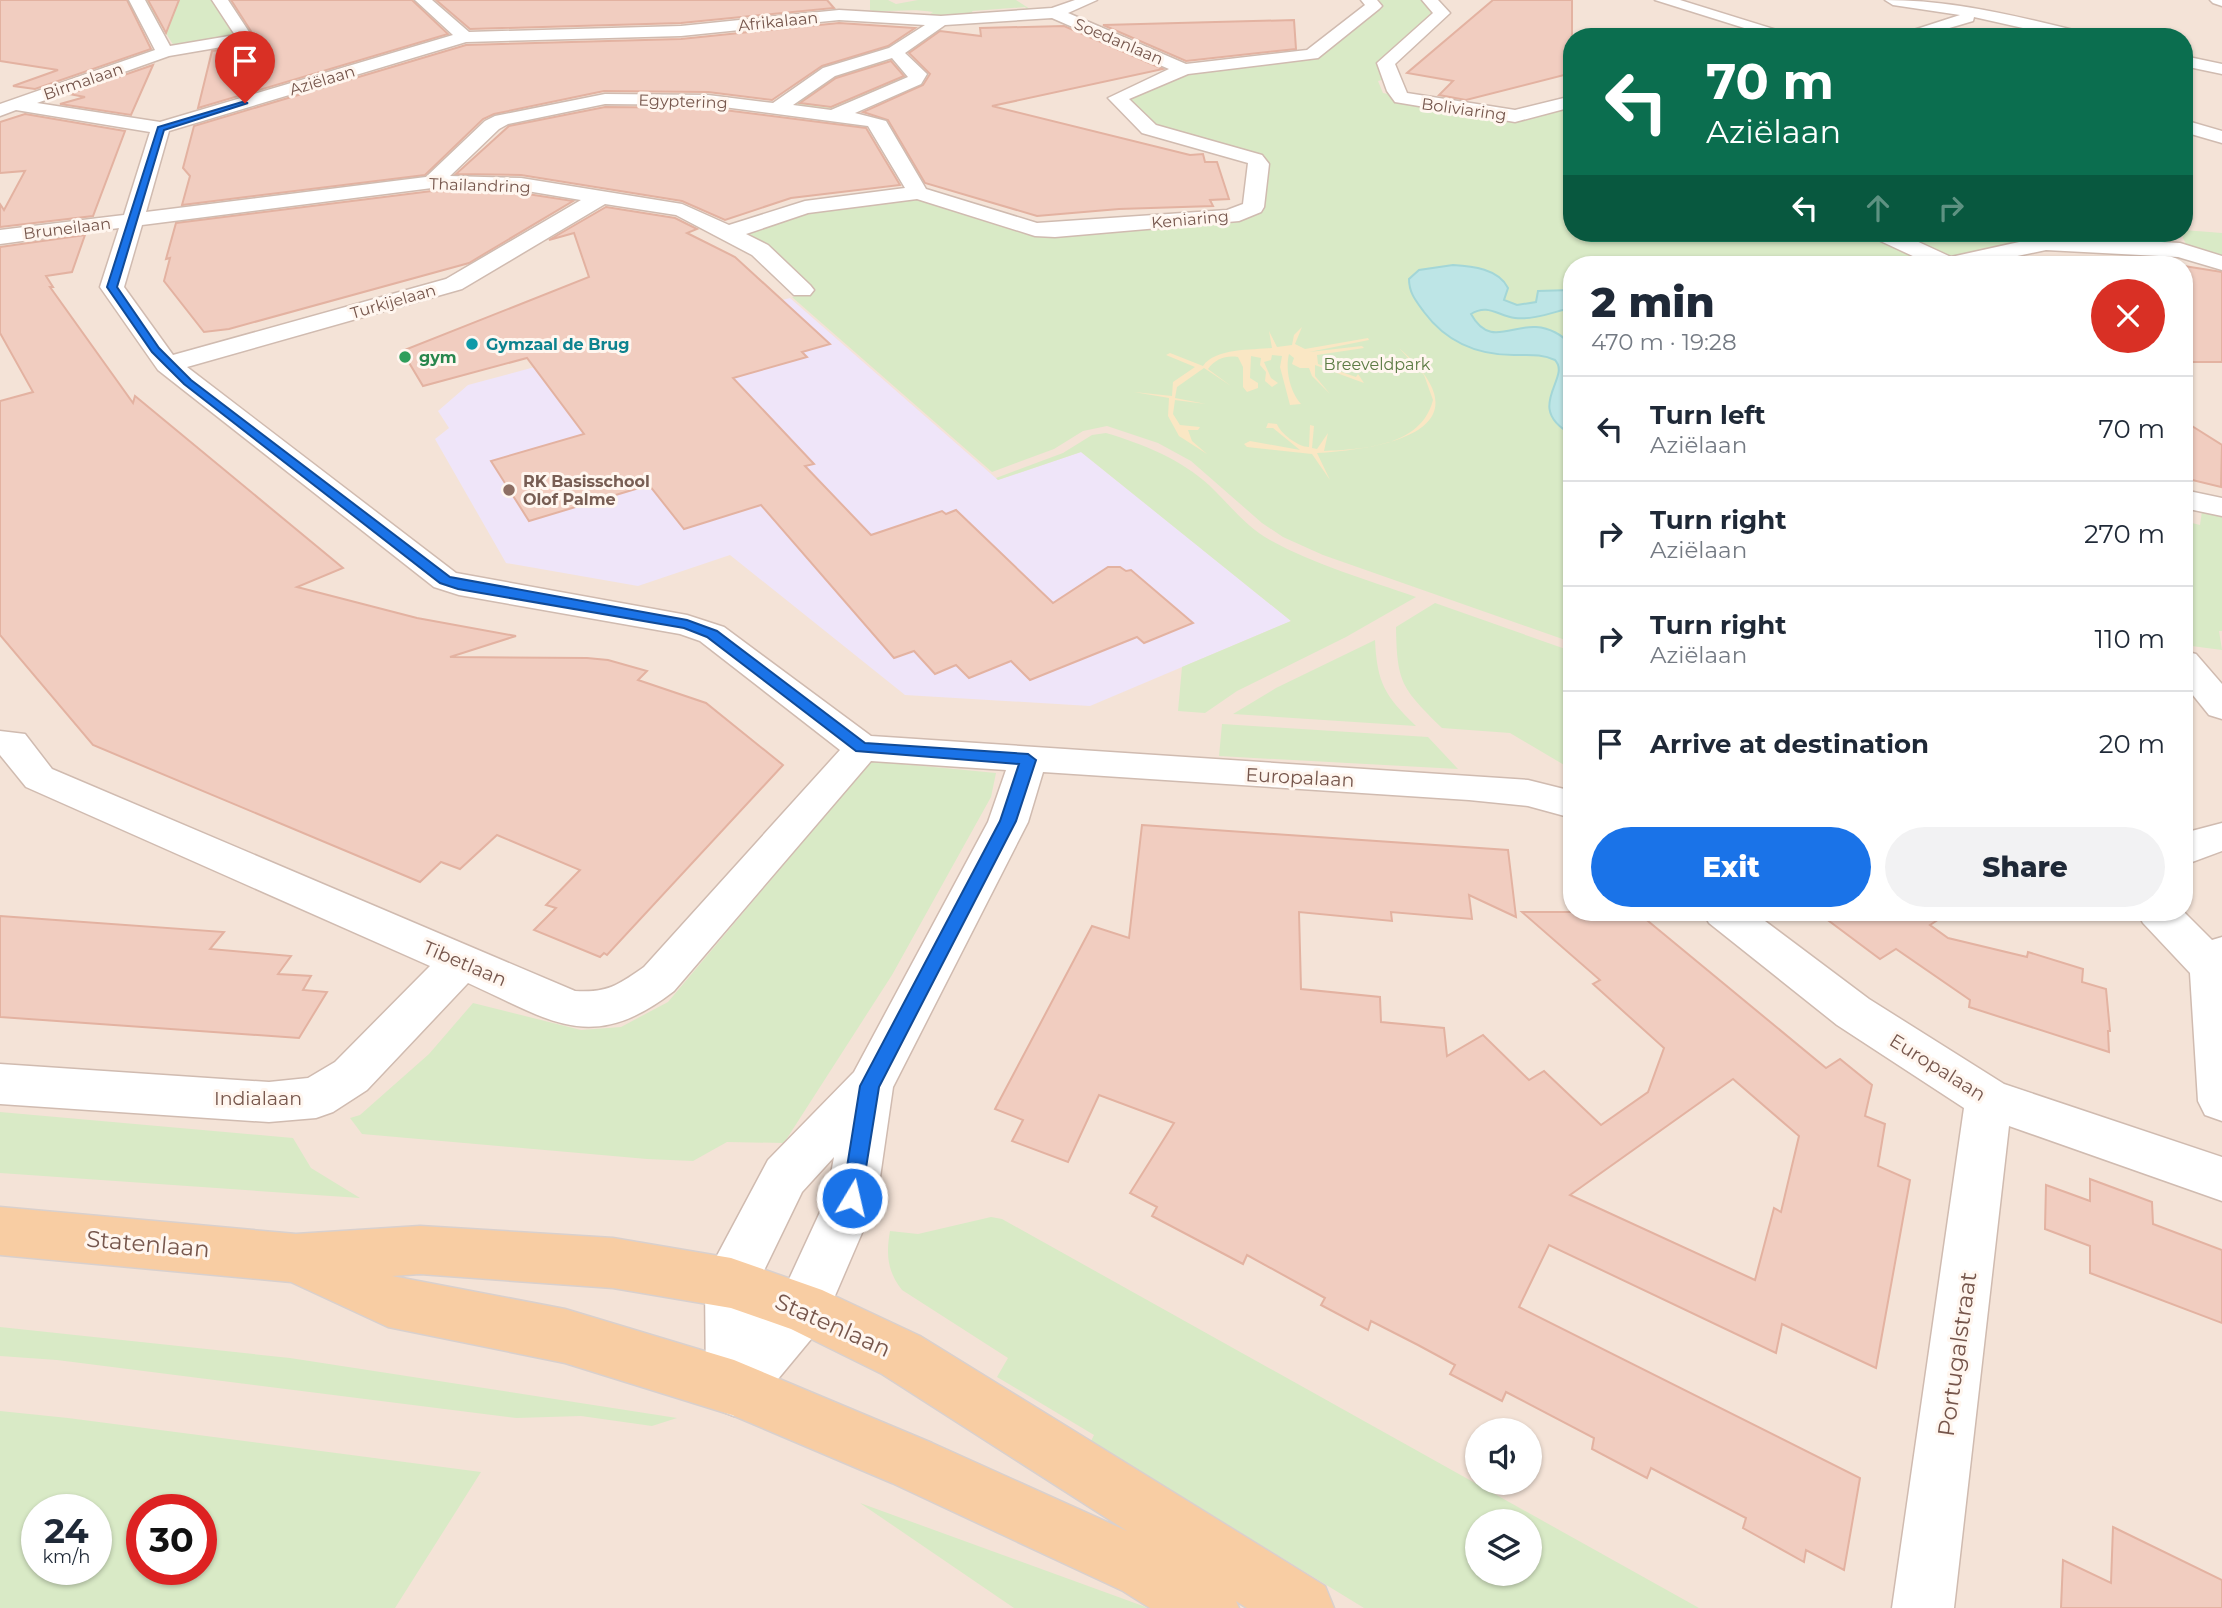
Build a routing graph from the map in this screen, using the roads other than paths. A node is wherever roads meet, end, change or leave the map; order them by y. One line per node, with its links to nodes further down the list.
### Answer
1 (137, 0): 18 (street)
2 (220, 0): 18 (street, Birmalaan)
3 (424, 0): 17 (street)
4 (1089, 0): 9 (street, Afrikalaan)
5 (1369, 0): 21 (street, Keniaring)
6 (1430, 0): 24 (street, Boliviaring)
7 (1663, 0): 12 (street)
8 (1893, 0): 10 (street)
9 (1054, 13): 11 (street, Afrikalaan); 21 (street, Soedanlaan)
10 (1983, 13): 15 (street); 16 (street)
11 (942, 21): 17 (street, Afrikalaan); 19 (street)
12 (1747, 24): 13 (street); 14 (street)
13 (1733, 28)
14 (1761, 28)
15 (1931, 28)
16 (2046, 28)
17 (465, 37): 28 (street, Aziëlaan)
18 (165, 52): 25 (street, Birmalaan)
19 (895, 52): 26 (street); 27 (street)
20 (2193, 63): 22 (street)
21 (1184, 69): 32 (street, Keniaring)
22 (2220, 69): 23 (street)
23 (2193, 77)
24 (1563, 103)
25 (5, 106): 28 (street)
26 (777, 108): 27 (street, Egyptering); 31 (street, Egyptering)
27 (835, 115): 32 (street, Egyptering)
28 (161, 128): 34 (street)
29 (2193, 129): 30 (street)
30 (2222, 137)
31 (432, 181): 33 (street, Thailandring); 34 (street, Thailandring)
32 (918, 193): 35 (street, Keniaring)
33 (601, 197): 35 (street, Thailandring); 42 (street, Turkijelaan)
34 (133, 220): 36 (street, Bruneilaan); 42 (street)
35 (728, 233): 41 (street, Thailandring)
36 (0, 237)
37 (1901, 242): 38 (street)
38 (1930, 256)
39 (1985, 256): 40 (street)
40 (2222, 263)
41 (802, 290)
42 (167, 365): 50 (street)
43 (2193, 501): 44 (street)
44 (2222, 507)
45 (2222, 659): 46 (street)
46 (2193, 660)
47 (2193, 671): 48 (street)
48 (2222, 707)
49 (0, 743): 58 (street, Tibetlaan)
50 (862, 748): 51 (street); 58 (street, Tibetlaan)
51 (1028, 760): 52 (street, Europalaan); 60 (street)
52 (1563, 803)
53 (2222, 837): 54 (street)
54 (2193, 845)
55 (1736, 921): 61 (street, Europalaan)
56 (2169, 921): 57 (street)
57 (2217, 961): 62 (street)
58 (462, 962): 59 (street, Indialaan)
59 (0, 1084)
60 (870, 1086): 66 (street); 67 (street)
61 (1989, 1099): 63 (street, Europalaan); 71 (street, Portugalstraat)
62 (2222, 1101)
63 (2222, 1179)
64 (0, 1231): 65 (main road, Statenlaan)
65 (296, 1258): 66 (main road, Statenlaan); 68 (main road, Statenlaan)
66 (731, 1283): 67 (main road, Statenlaan); 68 (street)
67 (803, 1308): 68 (street); 70 (main road, Statenlaan)
68 (734, 1388): 69 (main road, Statenlaan)
69 (1208, 1608)
70 (1303, 1608)
71 (1923, 1608)

